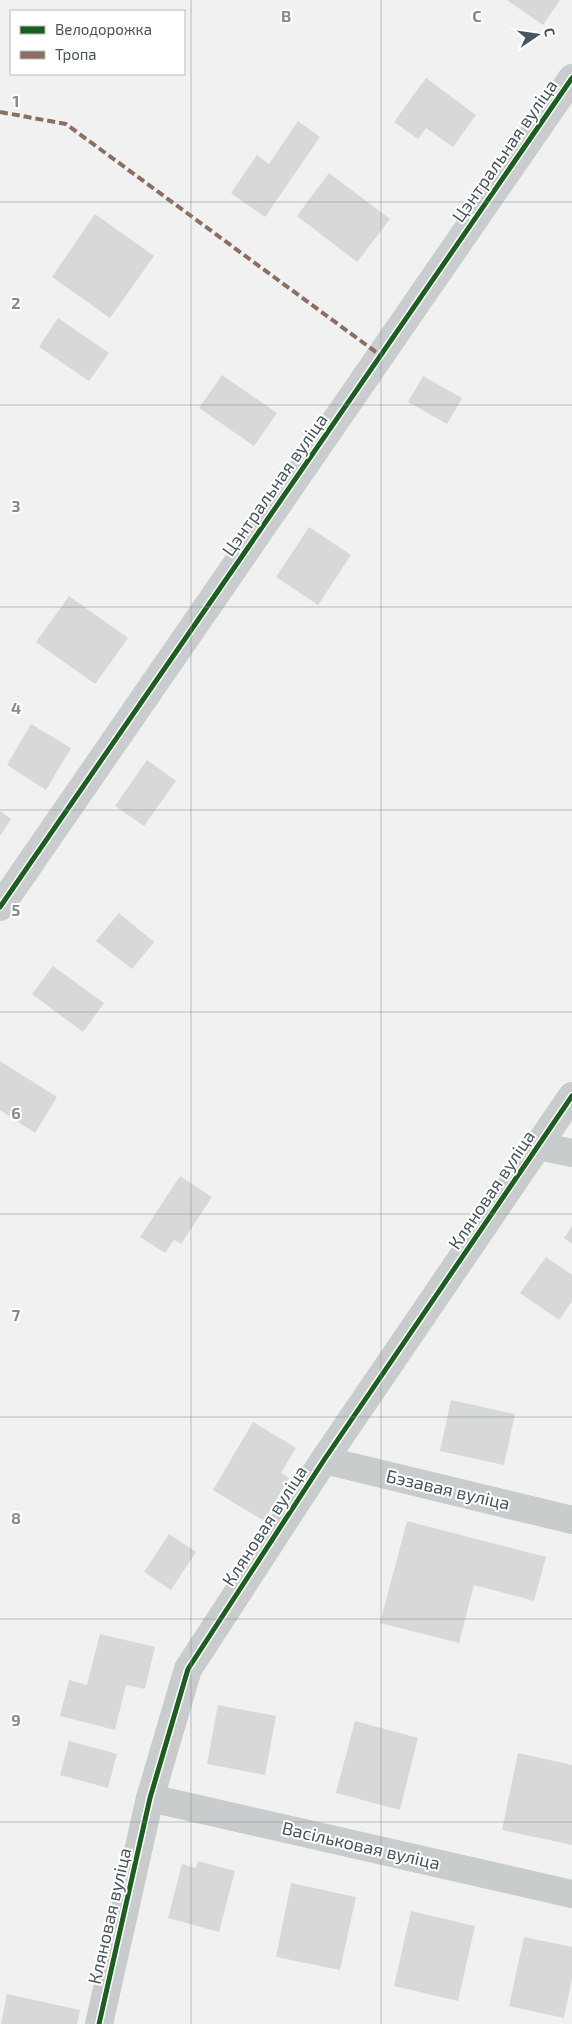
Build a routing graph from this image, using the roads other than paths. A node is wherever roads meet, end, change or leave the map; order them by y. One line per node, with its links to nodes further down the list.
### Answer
1 (572, 78): 2 (street, Цэнтральная вуліца)
2 (0, 907)
3 (572, 1096): 4 (street, Кляновая вуліца)
4 (539, 1146): 5 (street); 6 (street, Кляновая вуліца)
5 (572, 1153)
6 (324, 1460): 7 (street, Бэзавая вуліца); 8 (street, Кляновая вуліца)
7 (572, 1520)
8 (150, 1798): 9 (street, Васільковая вуліца); 10 (street, Кляновая вуліца)
9 (572, 1894)
10 (99, 2024)

